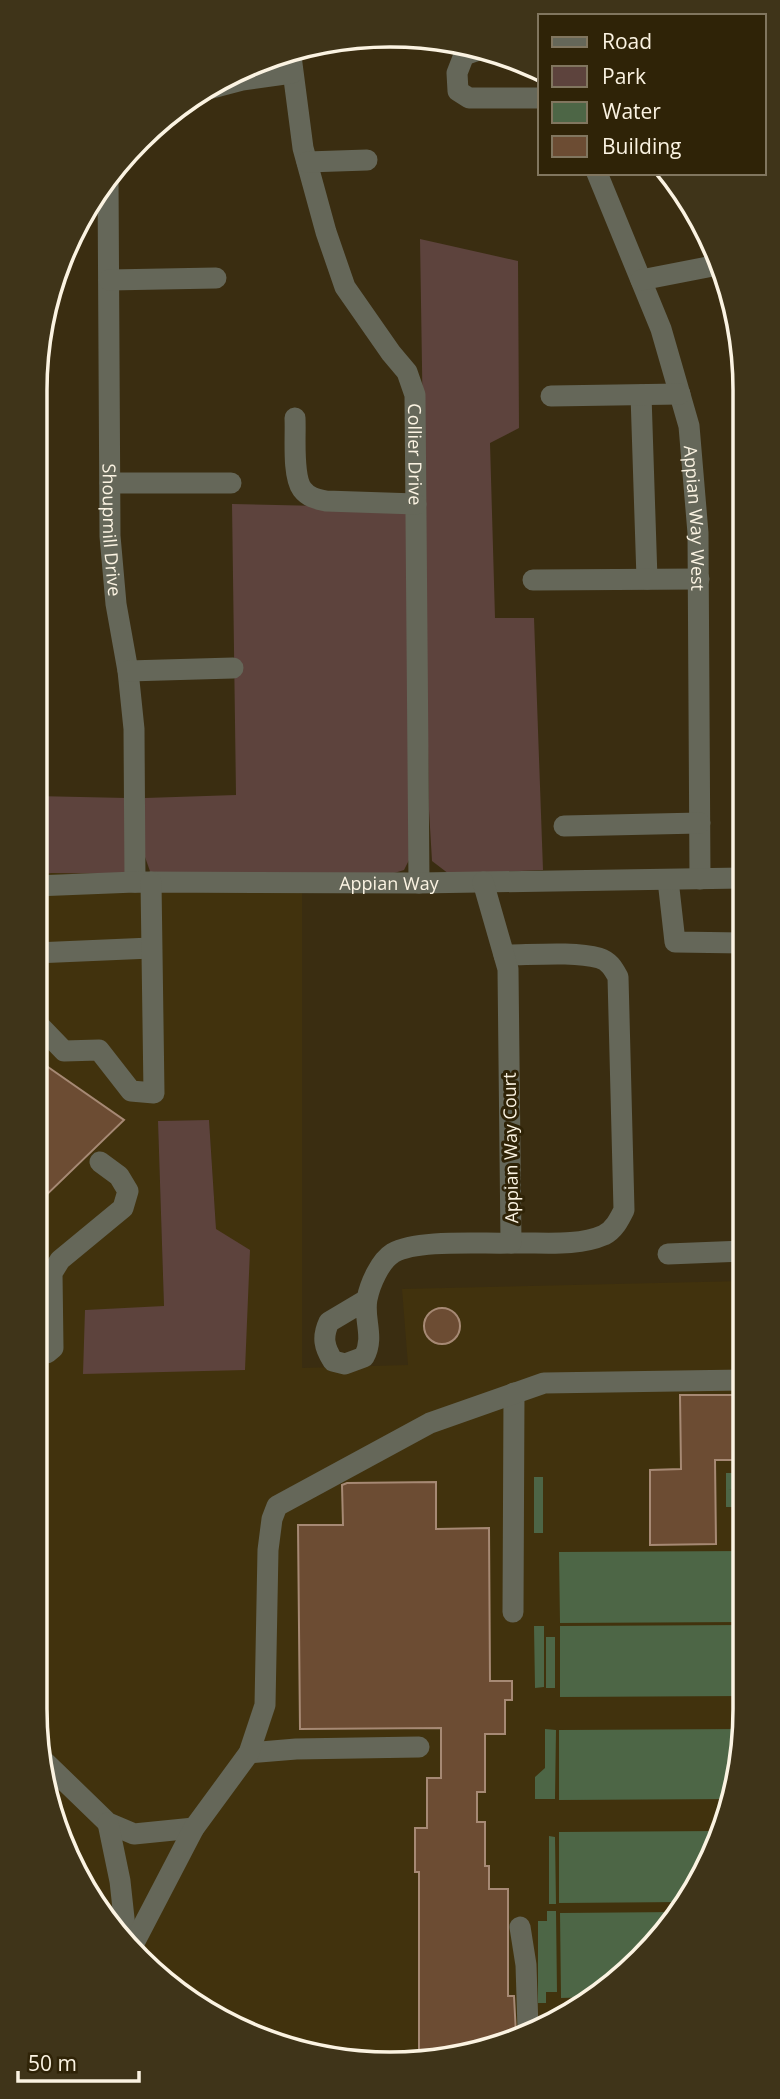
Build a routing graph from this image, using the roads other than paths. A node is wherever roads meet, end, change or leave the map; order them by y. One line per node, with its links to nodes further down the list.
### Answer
1 (464, 56): 4 (street)
2 (291, 64): 3 (street); 6 (street, Collier Drive)
3 (249, 78)
4 (538, 98)
5 (367, 160): 6 (street)
6 (307, 162): 19 (street, Collier Drive)
7 (598, 175): 12 (street, Appian Way West)
8 (107, 197): 11 (street, Shoupmill Drive)
9 (710, 267): 12 (street)
10 (216, 278): 11 (street)
11 (109, 280): 17 (street, Shoupmill Drive)
12 (641, 280): 13 (street, Appian Way West)
13 (680, 394): 14 (street); 21 (street, Appian Way West)
14 (641, 395): 15 (street); 20 (street)
15 (551, 396)
16 (295, 418): 19 (street)
17 (110, 483): 18 (street); 24 (street, Shoupmill Drive)
18 (231, 483)
19 (416, 504): 32 (street, Collier Drive)
20 (647, 579): 21 (street); 22 (street)
21 (699, 579): 25 (street, Appian Way West)
22 (533, 580)
23 (233, 668): 24 (street)
24 (128, 670): 30 (street, Shoupmill Drive)
25 (700, 823): 26 (street); 28 (street, Appian Way West)
26 (564, 826)
27 (733, 878): 28 (street, Appian Way)
28 (700, 879): 29 (street, Appian Way)
29 (668, 880): 31 (street, Appian Way); 34 (street)
30 (143, 882): 32 (street, Appian Way); 33 (street, Appian Way); 35 (street, Shoupmill Drive)
31 (482, 882): 32 (street, Appian Way); 37 (street, Appian Way Court)
32 (419, 883)
33 (47, 886)
34 (733, 943)
35 (151, 948): 36 (street); 38 (street, Shoupmill Drive)
36 (47, 952)
37 (504, 955): 40 (street, Appian Way Court); 40 (street)
38 (47, 1033)
39 (100, 1162): 43 (street)
40 (511, 1243): 44 (street, Appian Way Court)
41 (733, 1251): 42 (street)
42 (668, 1254)
43 (47, 1280)
44 (366, 1300)
45 (47, 1305): 46 (street)
46 (47, 1353)
47 (733, 1380): 48 (street)
48 (513, 1393): 49 (street); 51 (street)
49 (513, 1612)
50 (419, 1747): 51 (street)
51 (248, 1753): 54 (street)
52 (53, 1769): 53 (street)
53 (108, 1823): 54 (street); 56 (street)
54 (194, 1828): 57 (street)
55 (520, 1927): 58 (street)
56 (126, 1928)
57 (135, 1938)
58 (528, 2023)

